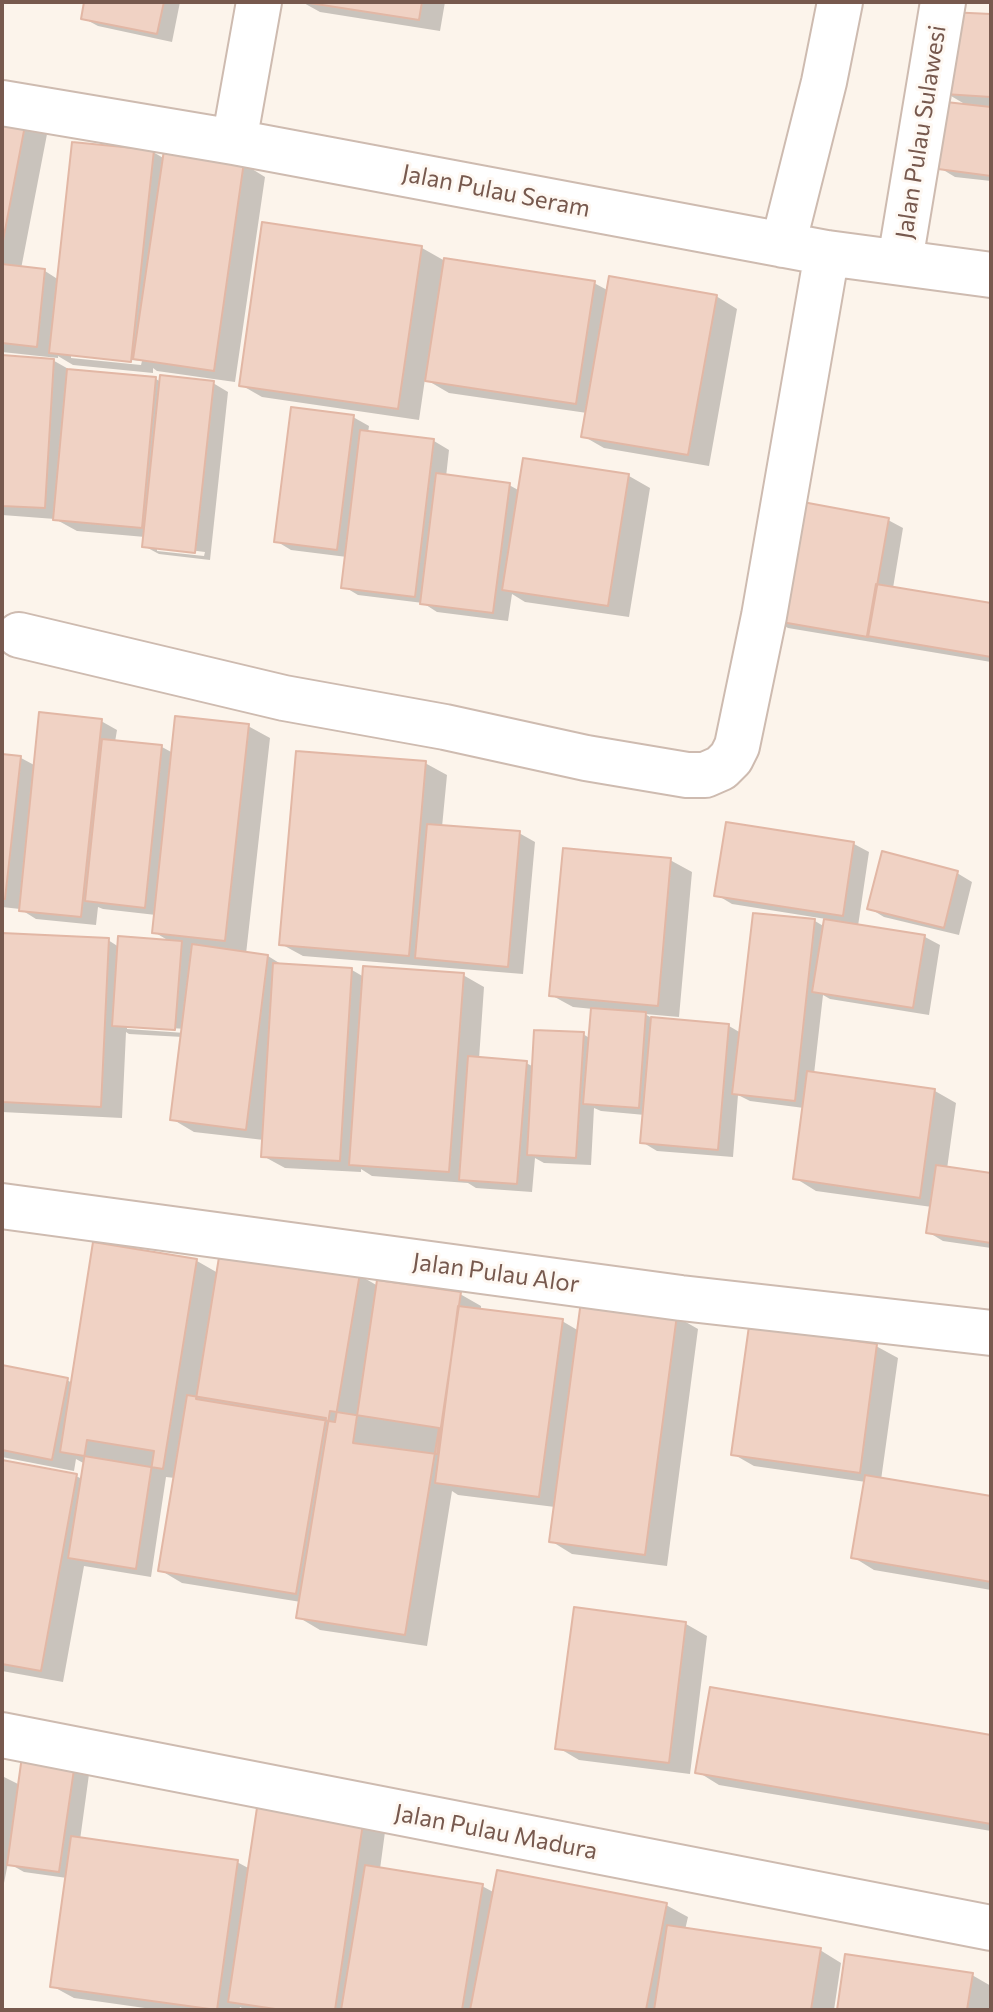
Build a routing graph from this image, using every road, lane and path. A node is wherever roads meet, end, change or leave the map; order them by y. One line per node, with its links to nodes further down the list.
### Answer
1 (259, 2): 5 (street)
2 (840, 2): 6 (street)
3 (943, 2): 8 (street, Jalan Pulau Sulawesi)
4 (2, 103): 5 (street, Jalan Pulau Seram)
5 (234, 142): 6 (street, Jalan Pulau Seram)
6 (783, 245): 7 (street, Jalan Pulau Seram)
7 (827, 253): 8 (street, Jalan Pulau Seram); 10 (street)
8 (900, 261): 9 (street, Jalan Pulau Seram)
9 (991, 275)
10 (19, 635)
11 (2, 1206): 12 (street, Jalan Pulau Alor)
12 (991, 1333)
13 (2, 1735): 14 (street, Jalan Pulau Madura)
14 (991, 1928)

